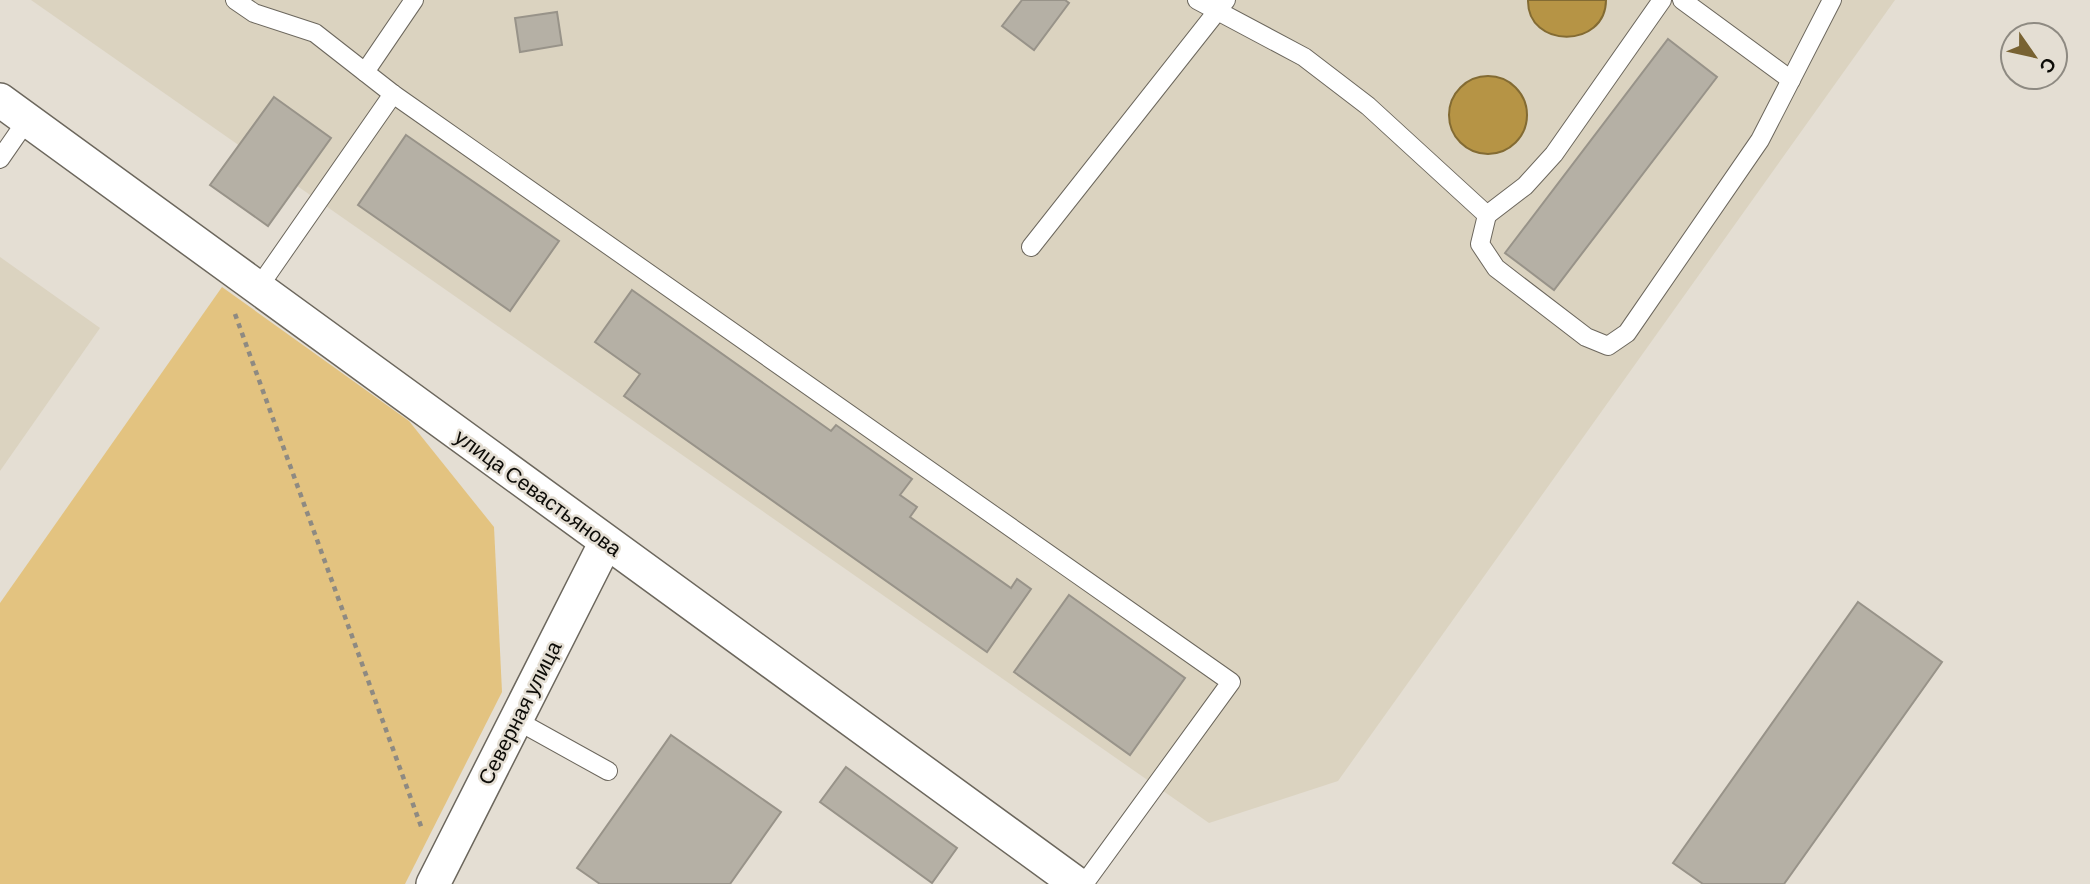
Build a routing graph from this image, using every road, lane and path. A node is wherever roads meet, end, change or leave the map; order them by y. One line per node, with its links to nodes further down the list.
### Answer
1 (235, 0): 8 (lane)
2 (414, 0): 8 (lane)
3 (1198, 0): 7 (lane)
4 (1662, 0): 14 (lane)
5 (1682, 0): 9 (lane)
6 (1832, 0): 9 (lane)
7 (1222, 5): 14 (lane); 15 (lane)
8 (365, 72): 10 (lane)
9 (1791, 80): 14 (lane)
10 (393, 94): 16 (lane); 22 (lane)
11 (0, 100): 12 (street, улица Севастьянова)
12 (27, 120): 13 (lane); 16 (street, улица Севастьянова)
13 (0, 159)
14 (1487, 215)
15 (1031, 247)
16 (246, 280): 17 (street, улица Севастьянова); 20 (path)
17 (607, 542): 18 (street, Северная улица); 21 (street, улица Севастьянова)
18 (516, 720): 19 (lane); 20 (street, Северная улица)
19 (608, 771)
20 (436, 878)
21 (1077, 884)
22 (1084, 884)

